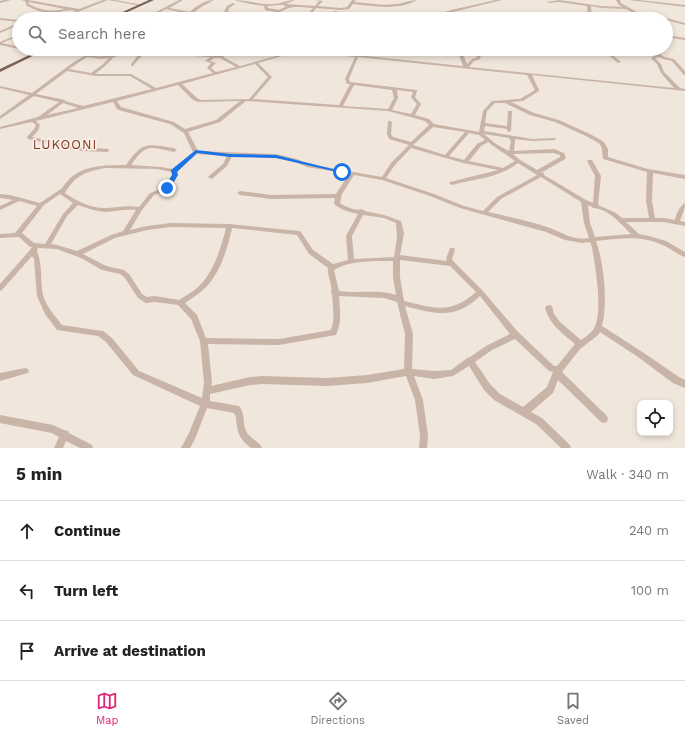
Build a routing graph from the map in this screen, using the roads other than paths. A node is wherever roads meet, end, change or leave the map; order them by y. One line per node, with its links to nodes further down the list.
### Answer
1 (9, 0): 20 (street)
2 (25, 0): 21 (street); 38 (street)
3 (106, 0): 36 (street)
4 (109, 0): 25 (street)
5 (152, 0): 25 (main road)
6 (181, 0): 32 (street)
7 (212, 0): 44 (street)
8 (236, 0): 27 (street)
9 (293, 0): 26 (street)
10 (317, 0): 33 (street)
11 (415, 0): 17 (street)
12 (479, 0): 22 (street)
13 (500, 0): 22 (street)
14 (585, 0): 18 (street)
15 (618, 0): 34 (street)
16 (631, 0): 19 (street)
17 (353, 1): 35 (street)
18 (562, 1): 23 (street); 29 (street)
19 (646, 1): 30 (street)
20 (0, 2)
21 (48, 2): 31 (street)
22 (492, 2): 48 (street)
23 (549, 2)
24 (233, 4): 45 (street)
25 (141, 5): 41 (main road)
26 (285, 5): 27 (street); 28 (street)
27 (266, 6): 37 (street)
28 (290, 6): 33 (street); 37 (street)
29 (589, 6): 34 (street); 49 (street)
30 (685, 6)
31 (70, 8): 36 (street); 39 (street)
32 (166, 8): 42 (street); 43 (street)
33 (316, 8): 35 (street); 46 (street)
34 (627, 8): 50 (street)
35 (332, 9): 47 (street)
36 (78, 10): 40 (street)
37 (280, 11)
38 (44, 12)
39 (60, 12)
40 (73, 12)
41 (124, 12)
42 (158, 12)
43 (185, 12)
44 (191, 12)
45 (226, 12)
46 (313, 12)
47 (336, 12)
48 (452, 12)
49 (589, 12)
50 (633, 12)
51 (0, 19): 52 (street)
52 (12, 21)
53 (673, 21): 54 (street)
54 (685, 24)
55 (12, 26): 56 (street)
56 (0, 32)
57 (673, 37): 59 (street)
58 (12, 38): 60 (street)
59 (685, 39)
60 (0, 44): 61 (street)
61 (12, 47)
62 (30, 56): 83 (main road)
63 (87, 56): 74 (street); 82 (street)
64 (116, 56): 74 (street)
65 (139, 56): 79 (street)
66 (203, 56): 75 (street)
67 (279, 56): 78 (street)
68 (357, 56): 81 (street); 89 (street)
69 (462, 56): 81 (street)
70 (479, 56): 81 (street)
71 (612, 56): 77 (street)
72 (657, 56): 92 (street)
73 (661, 56): 87 (street)
74 (112, 57): 84 (street)
75 (213, 57): 76 (street); 85 (street)
76 (221, 57): 80 (street)
77 (619, 62)
78 (256, 63): 80 (street); 97 (street)
79 (132, 65)
80 (239, 67): 85 (street)
81 (466, 67): 86 (street)
82 (67, 70): 84 (street); 95 (street)
83 (0, 71)
84 (92, 74): 93 (street)
85 (216, 74): 88 (street)
86 (529, 74): 92 (street); 99 (street)
87 (685, 74)
88 (179, 84): 93 (street); 97 (street)
89 (352, 84): 91 (street); 100 (street)
90 (0, 87): 95 (street)
91 (394, 88): 102 (street); 104 (street)
92 (678, 89): 94 (street)
93 (156, 90): 96 (street)
94 (685, 90)
95 (32, 94): 98 (street); 105 (street)
96 (114, 100): 101 (street); 112 (street)
97 (248, 100): 100 (street); 112 (street)
98 (63, 101): 101 (street); 106 (street)
99 (507, 102): 108 (street); 130 (street)
100 (340, 107): 102 (street)
101 (86, 108): 106 (street)
102 (390, 110): 104 (street)
103 (510, 112): 111 (street)
104 (412, 116): 109 (street)
105 (0, 118)
106 (37, 120): 110 (street); 119 (street)
107 (390, 122): 118 (street)
108 (483, 124): 111 (street); 114 (street)
109 (432, 125): 113 (street); 118 (street)
110 (0, 128)
111 (509, 128): 115 (street)
112 (185, 131): 121 (street)
113 (468, 132): 114 (street); 124 (street)
114 (482, 133): 115 (street); 117 (street)
115 (510, 136): 116 (street); 122 (street)
116 (554, 139)
117 (488, 140): 122 (street); 127 (street)
118 (411, 145): 124 (street); 136 (street)
119 (107, 150)
120 (174, 150): 128 (street)
121 (196, 152): 123 (street); 131 (street)
122 (510, 153): 125 (street); 133 (street)
123 (230, 155): 132 (street); 134 (street)
124 (446, 157): 127 (street)
125 (518, 161): 129 (street); 133 (street)
126 (590, 161): 147 (street)
127 (465, 162): 129 (street)
128 (127, 167): 131 (street); 138 (street)
129 (503, 170): 137 (street)
130 (650, 171): 135 (street); 153 (street)
131 (174, 172): 149 (street)
132 (353, 173): 136 (street); 141 (street)
133 (540, 173): 143 (street); 151 (street)
134 (211, 177)
135 (685, 177)
136 (383, 179): 151 (street)
137 (452, 184)
138 (63, 190): 144 (street); 145 (street)
139 (240, 193): 141 (street)
140 (0, 196): 142 (street)
141 (338, 196): 150 (street)
142 (17, 200): 145 (street); 148 (street)
143 (584, 201): 147 (street); 161 (street)
144 (77, 202): 149 (street); 162 (street)
145 (41, 205): 158 (street)
146 (685, 205): 154 (street)
147 (595, 207): 152 (street)
148 (0, 208)
149 (140, 209): 157 (street)
150 (362, 211): 167 (street); 168 (street)
151 (484, 213): 161 (street)
152 (621, 220): 153 (street); 160 (street)
153 (652, 220): 154 (street)
154 (677, 222): 155 (street)
155 (685, 224)
156 (230, 226): 157 (street); 170 (street); 175 (street)
157 (126, 232): 165 (street)
158 (18, 234): 159 (street); 163 (street)
159 (0, 236)
160 (637, 236): 161 (street); 166 (street)
161 (592, 239): 177 (street)
162 (47, 246): 163 (street); 165 (street)
163 (35, 248): 171 (street); 188 (street)
164 (452, 250): 169 (street)
165 (77, 254): 175 (street)
166 (685, 255)
167 (397, 258): 168 (street); 169 (street); 174 (street)
168 (351, 262): 170 (street)
169 (452, 264): 172 (street)
170 (332, 267): 173 (street)
171 (0, 288)
172 (480, 292): 174 (street); 178 (street)
173 (334, 293): 174 (street); 179 (street)
174 (401, 301): 184 (street)
175 (180, 303): 179 (street)
176 (549, 308): 180 (street)
177 (598, 328): 180 (street); 186 (street)
178 (515, 334): 181 (street); 183 (street)
179 (204, 340): 187 (street)
180 (581, 344): 183 (street)
181 (470, 360): 184 (street); 189 (street)
182 (26, 371): 185 (street)
183 (558, 371): 189 (street); 191 (street)
184 (408, 372): 187 (street); 197 (street)
185 (0, 377)
186 (685, 384)
187 (207, 391): 188 (street)
188 (205, 404): 195 (street); 196 (street)
189 (524, 412): 198 (street)
190 (0, 419): 192 (street)
191 (604, 419)
192 (65, 434): 193 (street); 194 (street)
193 (58, 448)
194 (89, 448)
195 (185, 448)
196 (258, 448)
197 (423, 448)
198 (567, 448)

